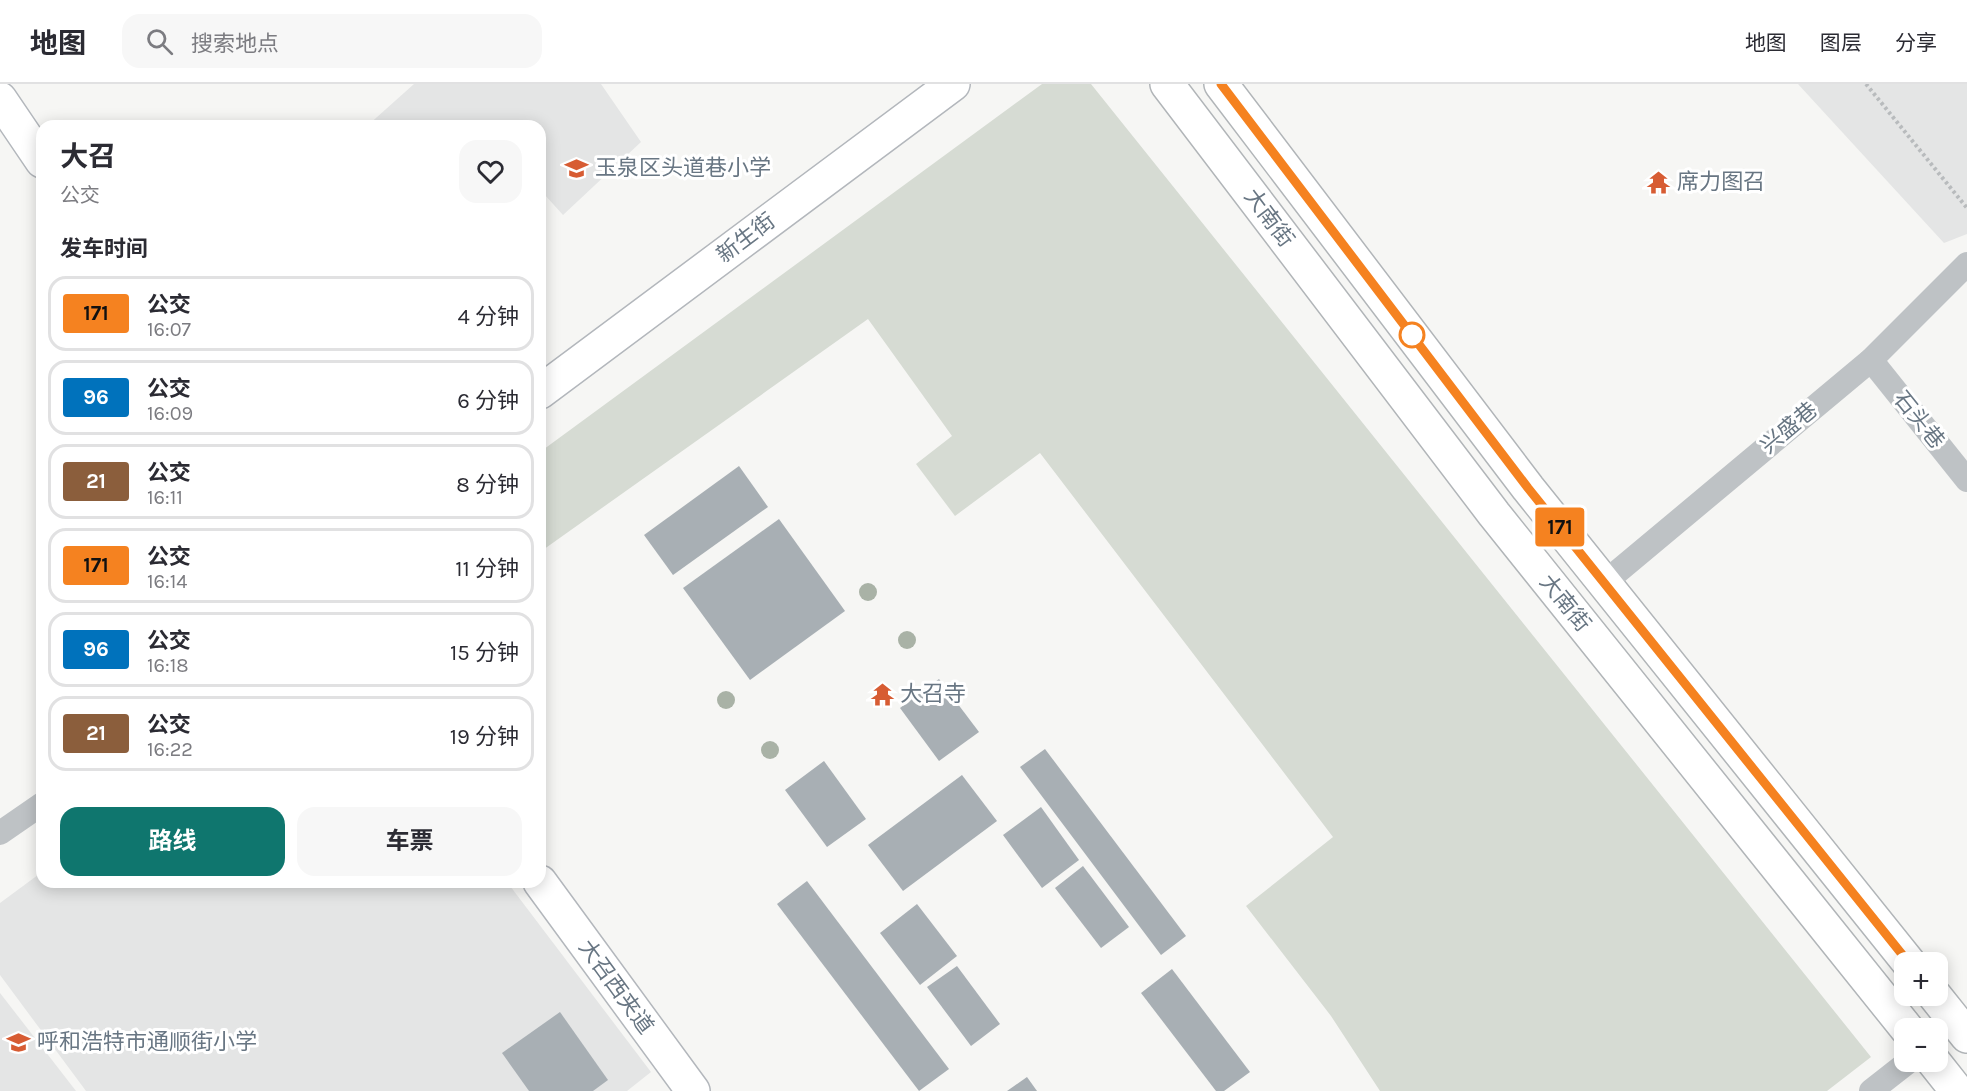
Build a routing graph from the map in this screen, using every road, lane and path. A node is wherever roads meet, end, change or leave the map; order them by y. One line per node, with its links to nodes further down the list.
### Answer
1 (953, 84): 10 (main road, 新生街)
2 (1167, 84): 18 (main road, 大南街)
3 (1221, 84): 12 (main road, 大南街)
4 (1866, 84): 7 (path)
5 (0, 99): 6 (main road)
6 (36, 152)
7 (1967, 208)
8 (1967, 264): 9 (street, 兴盛巷)
9 (1871, 360): 11 (street, 石头巷); 12 (street, 兴盛巷)
10 (546, 388)
11 (1967, 480)
12 (1604, 582): 16 (main road, 大南街)
13 (36, 808): 14 (street)
14 (0, 833)
15 (544, 888): 22 (main road, 大召西夹道)
16 (1900, 952)
17 (1943, 1006): 19 (main road)
18 (1898, 1018)
19 (1967, 1036)
20 (1895, 1072): 23 (street)
21 (1942, 1072): 24 (main road)
22 (693, 1091)
23 (1871, 1091)
24 (1957, 1091)

